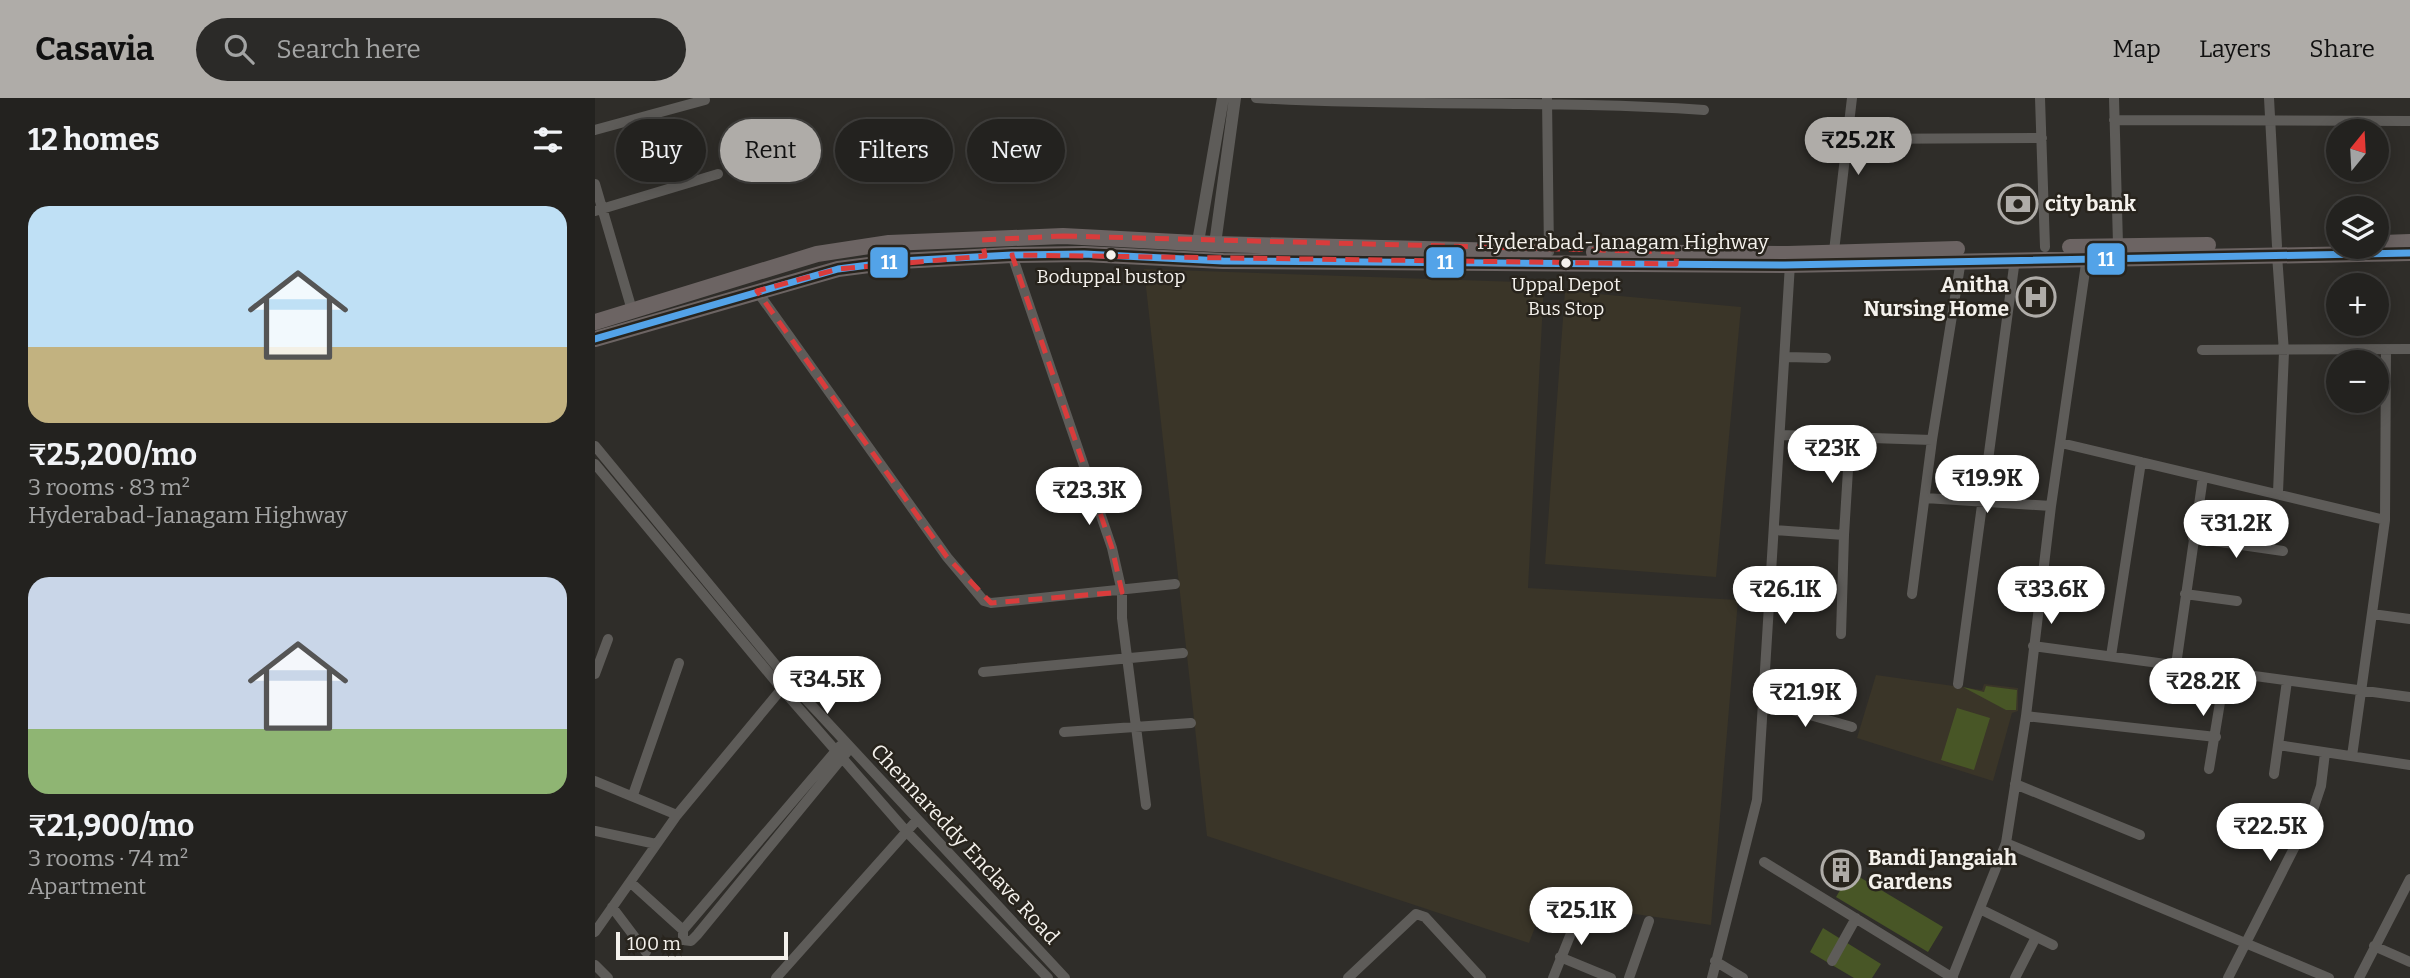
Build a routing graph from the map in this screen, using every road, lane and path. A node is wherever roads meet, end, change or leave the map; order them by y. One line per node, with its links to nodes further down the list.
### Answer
1 (1223, 98): 22 (street)
2 (1235, 98): 25 (street)
3 (1256, 98): 9 (street)
4 (1852, 98): 18 (street)
5 (2040, 98): 17 (street)
6 (2114, 98): 13 (street)
7 (2269, 98): 14 (street)
8 (705, 100): 16 (street)
9 (1310, 100): 10 (street)
10 (1367, 100): 11 (street)
11 (1547, 100): 12 (street); 32 (street)
12 (1704, 110)
13 (2114, 120): 14 (street); 26 (street)
14 (2271, 120): 15 (street); 31 (street)
15 (2410, 121)
16 (595, 130)
17 (2042, 138): 18 (street); 28 (street)
18 (1846, 139): 30 (street)
19 (717, 174): 21 (street)
20 (595, 184): 21 (street)
21 (599, 210): 41 (street)
22 (1198, 242): 25 (highway, Hyderabad-Janagam Highway); 29 (highway, Hyderabad-Janagam Highway)
23 (2410, 242): 24 (highway)
24 (2389, 243)
25 (1215, 244): 32 (highway, Hyderabad-Janagam Highway)
26 (2118, 244): 28 (highway, Hyderabad-Janagam Highway); 31 (highway, Hyderabad-Janagam Highway)
27 (2326, 245): 31 (highway, Hyderabad-Janagam Highway)
28 (2045, 247): 30 (highway, Hyderabad-Janagam Highway)
29 (983, 248): 34 (highway, Hyderabad-Janagam Highway); 40 (highway, Hyderabad-Janagam Highway); 41 (highway, Hyderabad-Janagam Highway)
30 (1834, 251): 37 (highway, Hyderabad-Janagam Highway)
31 (2277, 251): 33 (highway, Hyderabad-Janagam Highway); 35 (highway, Hyderabad-Janagam Highway); 48 (street)
32 (1549, 252): 36 (highway, Hyderabad-Janagam Highway)
33 (2410, 253)
34 (1012, 254): 36 (highway, Hyderabad-Janagam Highway); 70 (street)
35 (2087, 257): 38 (highway, Hyderabad-Janagam Highway); 55 (street)
36 (1677, 258): 37 (highway, Hyderabad-Janagam Highway)
37 (1789, 259): 39 (highway, Hyderabad-Janagam Highway); 49 (street)
38 (2015, 259): 39 (highway, Hyderabad-Janagam Highway); 62 (street)
39 (1961, 260): 54 (street)
40 (757, 291): 43 (highway, Hyderabad-Janagam Highway); 70 (street)
41 (632, 310): 42 (highway, Hyderabad-Janagam Highway)
42 (595, 322)
43 (595, 339)
44 (2410, 349): 46 (street)
45 (2202, 350): 48 (street)
46 (2386, 350)
47 (2326, 351): 48 (street)
48 (2284, 352): 60 (street)
49 (1787, 357): 50 (street); 52 (street)
50 (1826, 358)
51 (2386, 413): 64 (street)
52 (1781, 435): 53 (street); 65 (street)
53 (1850, 437): 54 (street); 66 (street)
54 (1932, 440): 61 (street)
55 (2060, 443): 57 (street); 63 (street)
56 (595, 446): 89 (street, Chennareddy Enclave Road)
57 (2141, 462): 59 (street); 80 (street)
58 (595, 464): 89 (street, Chennareddy Enclave Road)
59 (2203, 477): 60 (street); 67 (street)
60 (2278, 492): 64 (street)
61 (1925, 498): 62 (street); 71 (street)
62 (1982, 499): 63 (street); 88 (street)
63 (2051, 506): 78 (street)
64 (2385, 520): 74 (street)
65 (1776, 530): 66 (street); 92 (street)
66 (1844, 535): 76 (street)
67 (2193, 538): 68 (street); 72 (street)
68 (2283, 551)
69 (1175, 584): 70 (street)
70 (1122, 592): 81 (street)
71 (1912, 594)
72 (2185, 594): 73 (street); 83 (street)
73 (2237, 601)
74 (2372, 614): 75 (street); 90 (street)
75 (2410, 619)
76 (1842, 634)
77 (608, 639): 86 (street)
78 (2033, 646): 80 (street); 93 (street)
79 (1183, 653): 81 (street)
80 (2111, 656): 83 (street)
81 (1128, 660): 84 (street); 96 (street)
82 (679, 663): 108 (street)
83 (2176, 665): 85 (street)
84 (983, 672)
85 (2225, 673): 87 (street); 98 (street)
86 (595, 674)
87 (2287, 681): 90 (street); 99 (street)
88 (1958, 684)
89 (785, 685): 100 (street, Chennareddy Enclave Road); 111 (street)
90 (2361, 688): 91 (street); 102 (street)
91 (2410, 697)
92 (1765, 702): 95 (street); 142 (street)
93 (2026, 716): 98 (street); 107 (street)
94 (1191, 723): 96 (street)
95 (1852, 727)
96 (1137, 728): 97 (street); 110 (street)
97 (1064, 732)
98 (2216, 737): 104 (street)
99 (2278, 745): 101 (street); 105 (street)
100 (843, 749): 109 (street); 112 (street, Chennareddy Enclave Road); 114 (street, Chennareddy Enclave Road)
101 (2325, 753): 102 (street); 137 (street)
102 (2352, 756): 103 (street)
103 (2410, 765)
104 (2209, 769)
105 (2274, 774)
106 (595, 781): 108 (street)
107 (2015, 784): 115 (street); 116 (street)
108 (633, 795): 111 (street)
109 (801, 800): 118 (street); 119 (street)
110 (1146, 805)
111 (677, 815): 117 (street)
112 (916, 821): 114 (street); 149 (street, Chennareddy Enclave Road)
113 (595, 831): 117 (street)
114 (906, 831): 147 (street); 148 (street, Chennareddy Enclave Road)
115 (2140, 835)
116 (2005, 843): 129 (street); 137 (street)
117 (656, 844): 123 (street)
118 (756, 844): 119 (street); 122 (street)
119 (765, 852): 124 (street)
120 (1764, 862): 131 (street)
121 (2410, 879): 139 (street)
122 (726, 880): 124 (street); 125 (street)
123 (630, 882): 127 (street); 134 (street)
124 (736, 888): 128 (street)
125 (709, 899): 128 (street); 130 (street)
126 (1582, 906): 141 (street)
127 (612, 907): 135 (street); 140 (street)
128 (719, 907): 132 (street)
129 (1980, 909): 136 (street); 157 (street)
130 (700, 911): 132 (street); 134 (street)
131 (1856, 918): 143 (street); 157 (street)
132 (709, 920): 134 (street)
133 (1649, 921): 154 (street)
134 (683, 930)
135 (595, 932)
136 (2036, 937): 138 (street); 158 (street)
137 (2246, 945): 159 (street); 160 (street)
138 (2053, 946)
139 (2374, 946): 144 (street); 161 (street)
140 (646, 953)
141 (1560, 957): 152 (street); 153 (street)
142 (1715, 961): 155 (street); 156 (street)
143 (1832, 961)
144 (2410, 962)
145 (595, 965): 146 (street)
146 (608, 978)
147 (776, 978)
148 (1048, 978)
149 (1065, 978)
150 (1348, 978): 151 (street)
151 (1481, 978)
152 (1553, 978)
153 (1611, 978)
154 (1629, 978)
155 (1711, 978)
156 (1743, 978)
157 (1952, 978)
158 (2015, 978)
159 (2228, 978)
160 (2329, 978)
161 (2359, 978)

